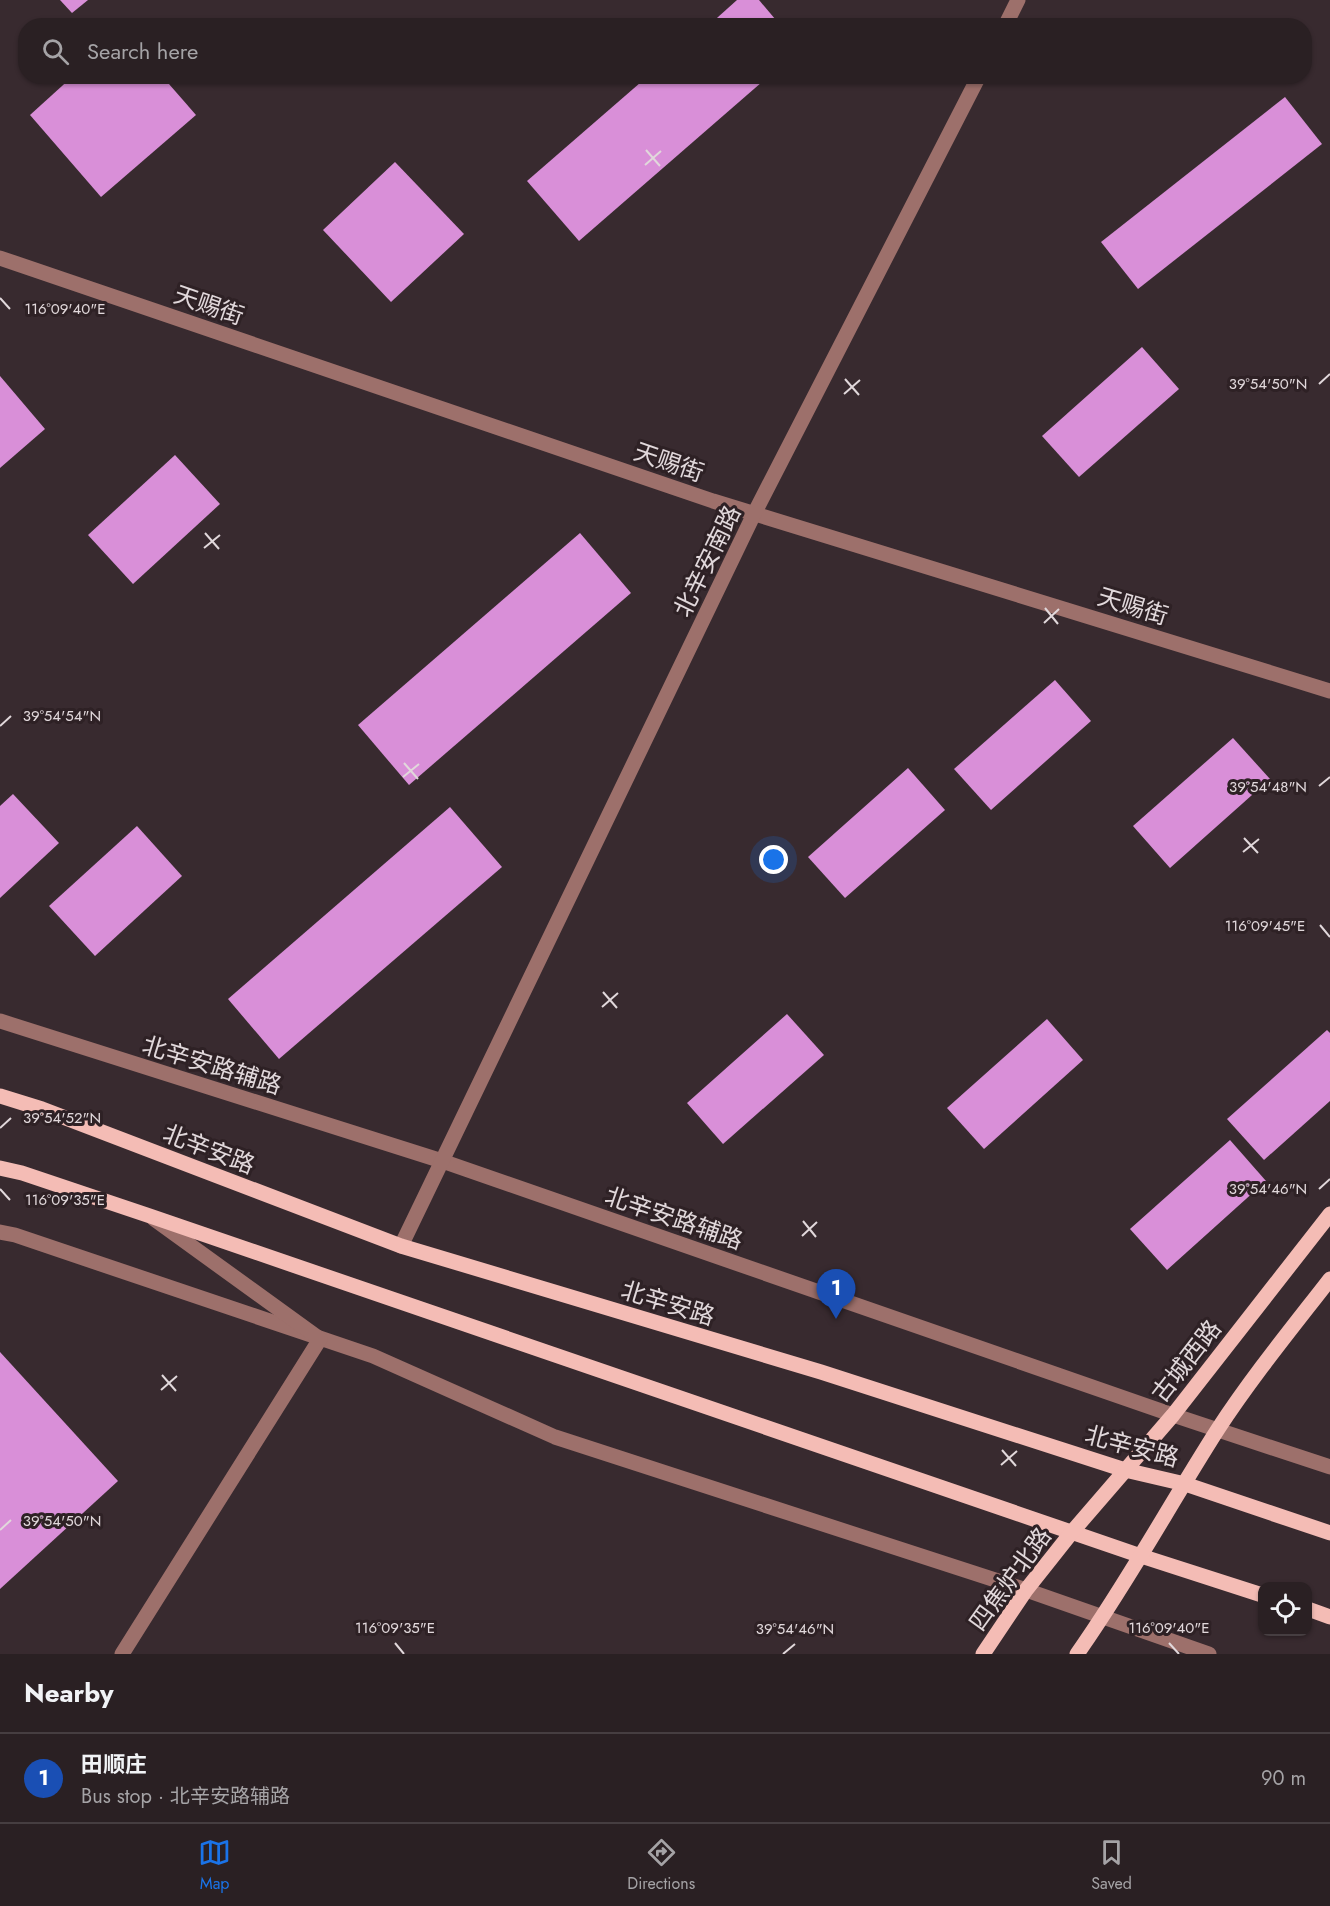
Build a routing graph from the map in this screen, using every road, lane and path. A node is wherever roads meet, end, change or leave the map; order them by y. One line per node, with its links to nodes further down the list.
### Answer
1 (1018, 0): 2 (street)
2 (1009, 18)
3 (975, 84): 5 (street, 北辛安南路)
4 (0, 258): 5 (street, 天赐街)
5 (754, 514): 6 (street, 天赐街); 9 (street, 北辛安南路)
6 (1330, 691)
7 (0, 1022): 9 (street, 北辛安路辅路)
8 (0, 1096): 14 (main road, 北辛安路)
9 (442, 1161): 14 (street, 北辛安南路); 17 (street, 北辛安路辅路)
10 (0, 1168): 12 (main road)
11 (1330, 1214): 17 (main road, 古城西路)
12 (150, 1216): 16 (street); 22 (main road)
13 (0, 1232): 16 (street)
14 (401, 1246): 20 (main road, 北辛安路)
15 (1330, 1279): 18 (main road)
16 (320, 1339): 25 (street); 30 (street)
17 (1173, 1415): 18 (street, 北辛安路辅路); 20 (main road, 古城西路)
18 (1218, 1430): 19 (street, 北辛安路辅路); 21 (main road)
19 (1330, 1467)
20 (1125, 1470): 21 (main road, 北辛安路); 22 (main road, 古城西路)
21 (1185, 1484): 23 (main road, 北辛安路); 24 (main road)
22 (1072, 1532): 24 (main road); 25 (main road, 四焦炉北路)
23 (1330, 1533)
24 (1142, 1556): 26 (main road); 28 (main road)
25 (1026, 1590): 28 (street); 31 (main road, 四焦炉北路)
26 (1258, 1593)
27 (1312, 1611): 29 (main road)
28 (1103, 1617): 32 (main road); 33 (street)
29 (1330, 1617)
30 (122, 1654)
31 (983, 1654)
32 (1077, 1654)
33 (1209, 1654)

